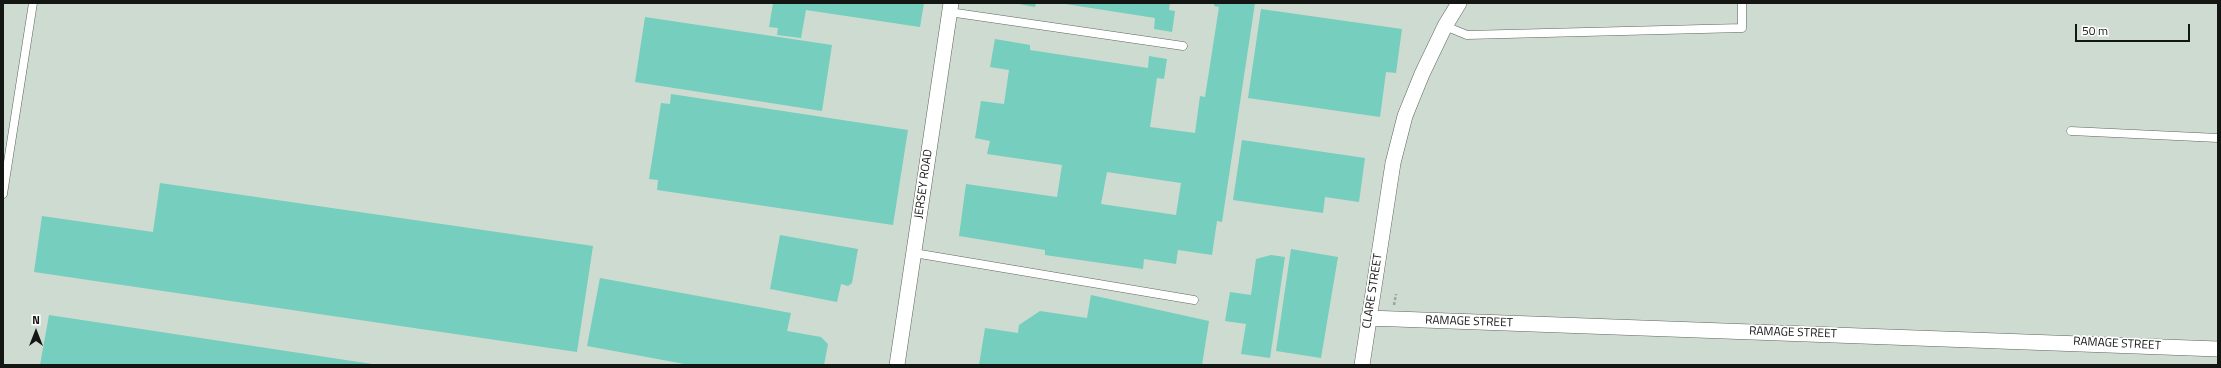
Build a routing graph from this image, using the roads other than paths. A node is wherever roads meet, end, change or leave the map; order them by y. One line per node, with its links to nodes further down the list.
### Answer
1 (33, 3): 9 (lane)
2 (1459, 3): 5 (street, CLARE STREET)
3 (1742, 3): 5 (lane)
4 (950, 7): 6 (lane); 10 (street, JERSEY ROAD)
5 (1445, 26): 12 (street, CLARE STREET)
6 (1183, 46)
7 (2071, 131): 8 (lane)
8 (2218, 138)
9 (3, 194)
10 (914, 252): 11 (lane); 14 (street, JERSEY ROAD)
11 (1194, 300)
12 (1368, 318): 13 (street, RAMAGE STREET); 15 (street, CLARE STREET)
13 (2218, 349)
14 (897, 365)
15 (1362, 365)

